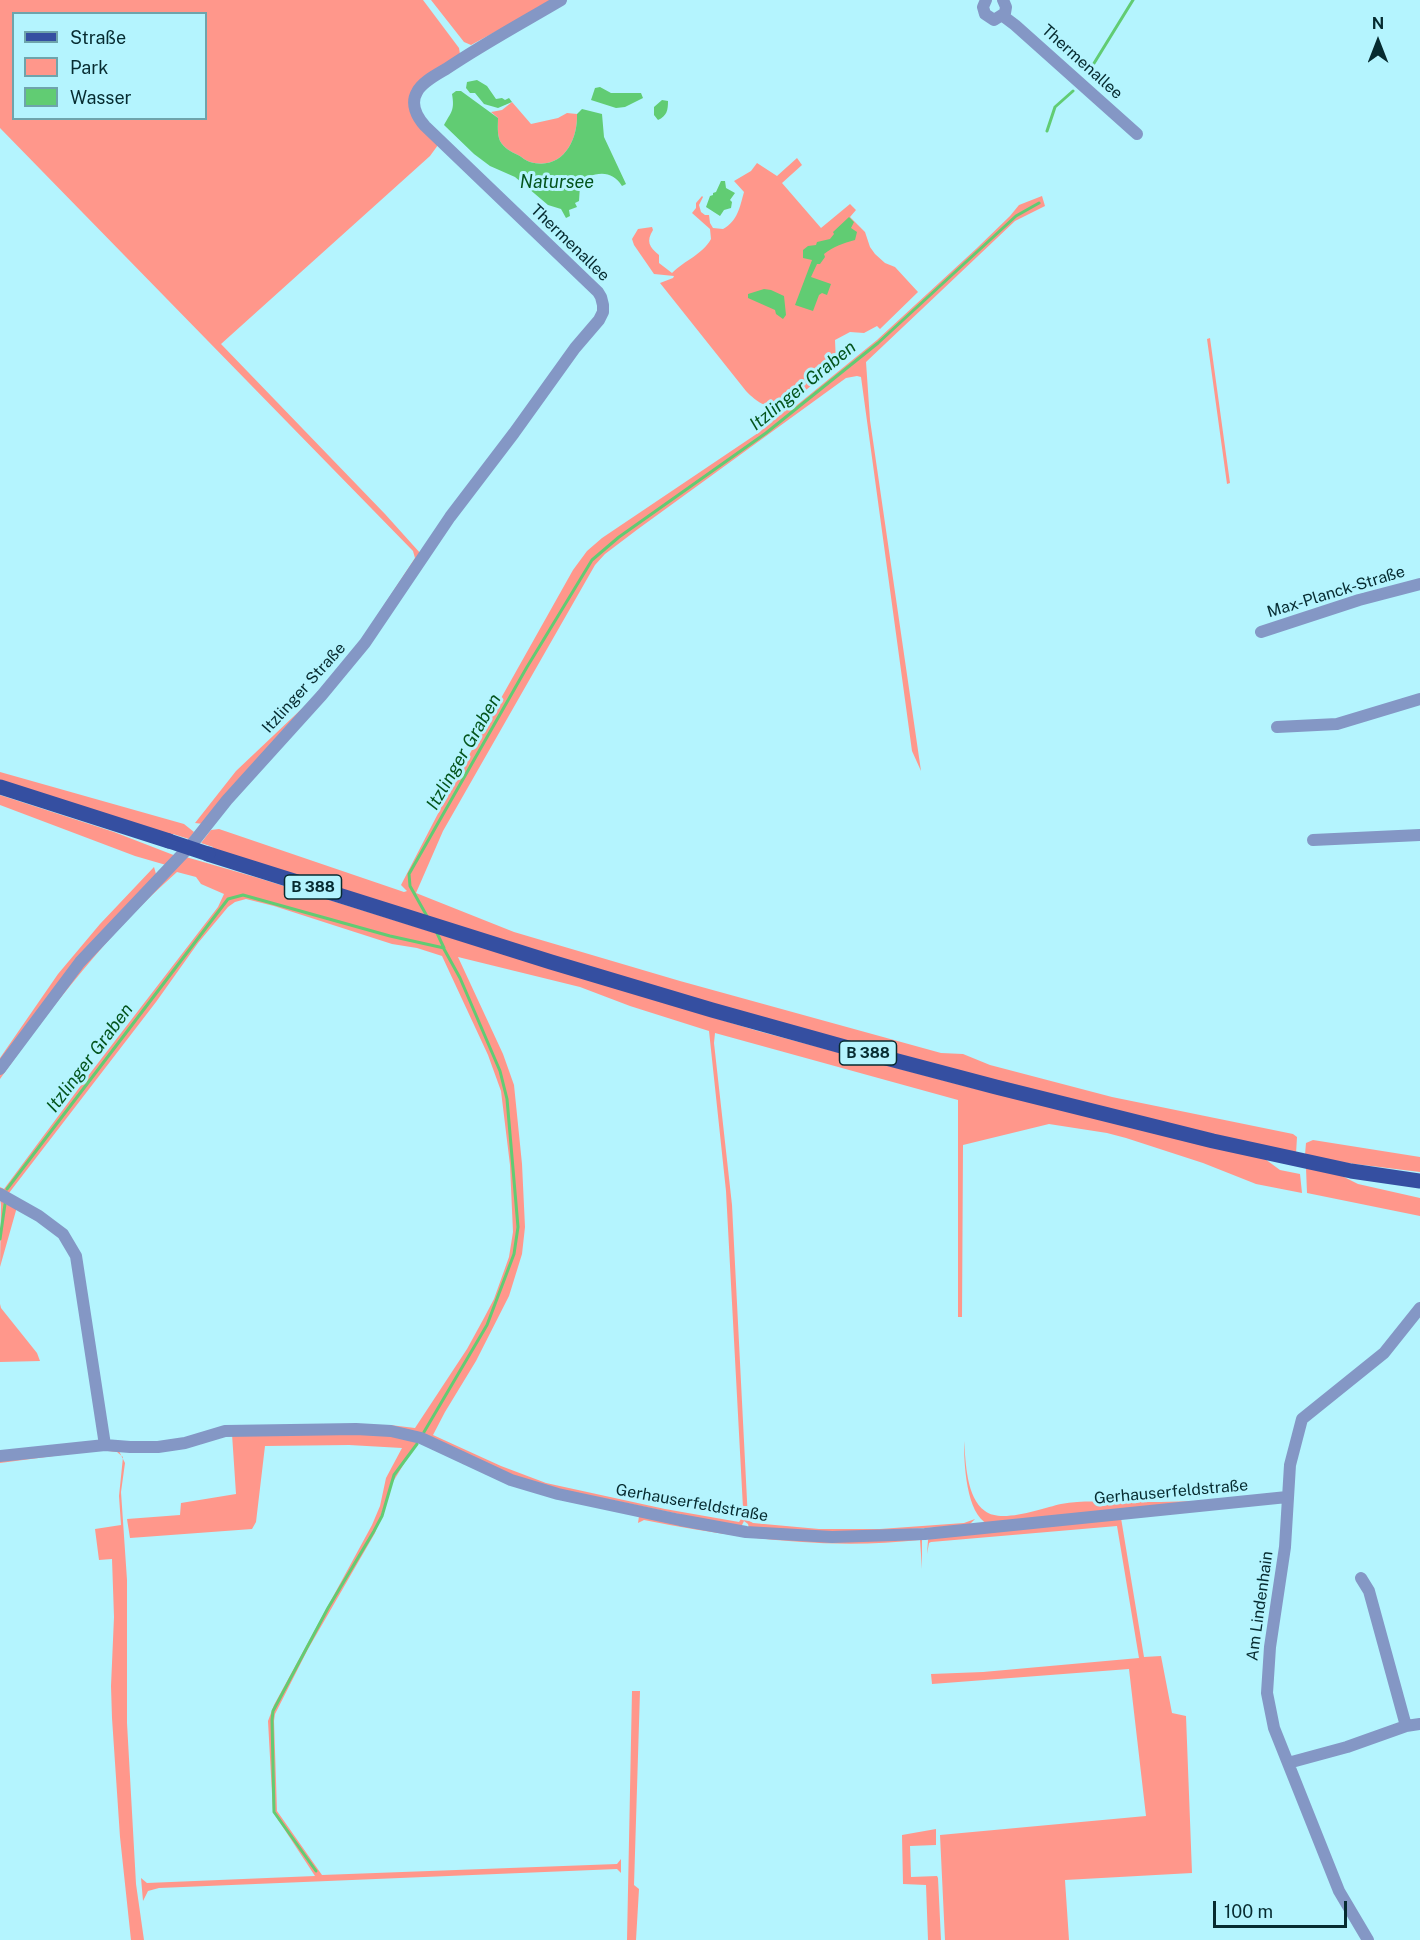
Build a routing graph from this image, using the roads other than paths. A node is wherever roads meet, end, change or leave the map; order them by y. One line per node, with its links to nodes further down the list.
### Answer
1 (561, 0): 6 (street, Thermenallee)
2 (986, 0): 4 (street, Thermenallee)
3 (1003, 0): 4 (street)
4 (1003, 16): 5 (street, Thermenallee)
5 (1137, 134)
6 (603, 307): 14 (street, Itzlinger Straße)
7 (1420, 584): 8 (street, Max-Planck-Straße)
8 (1261, 632)
9 (1420, 699): 10 (street)
10 (1277, 727)
11 (0, 788): 15 (main road, B 388, bridge)
12 (1420, 835): 13 (street)
13 (1313, 840)
14 (0, 1068)
15 (1351, 1171): 16 (main road, B 388); 17 (main road, B 388)
16 (1420, 1181)
17 (1420, 1189)
18 (0, 1194): 20 (street)
19 (1420, 1308): 22 (street, Am Lindenhain)
20 (105, 1444): 21 (street, Gerhauserfeldstraße); 22 (street, Gerhauserfeldstraße)
21 (0, 1456)
22 (1287, 1497): 26 (street, Am Lindenhain)
23 (1361, 1578): 25 (street)
24 (1420, 1724): 25 (street)
25 (1406, 1726): 26 (street)
26 (1288, 1763): 27 (street, Am Lindenhain)
27 (1365, 1940)

